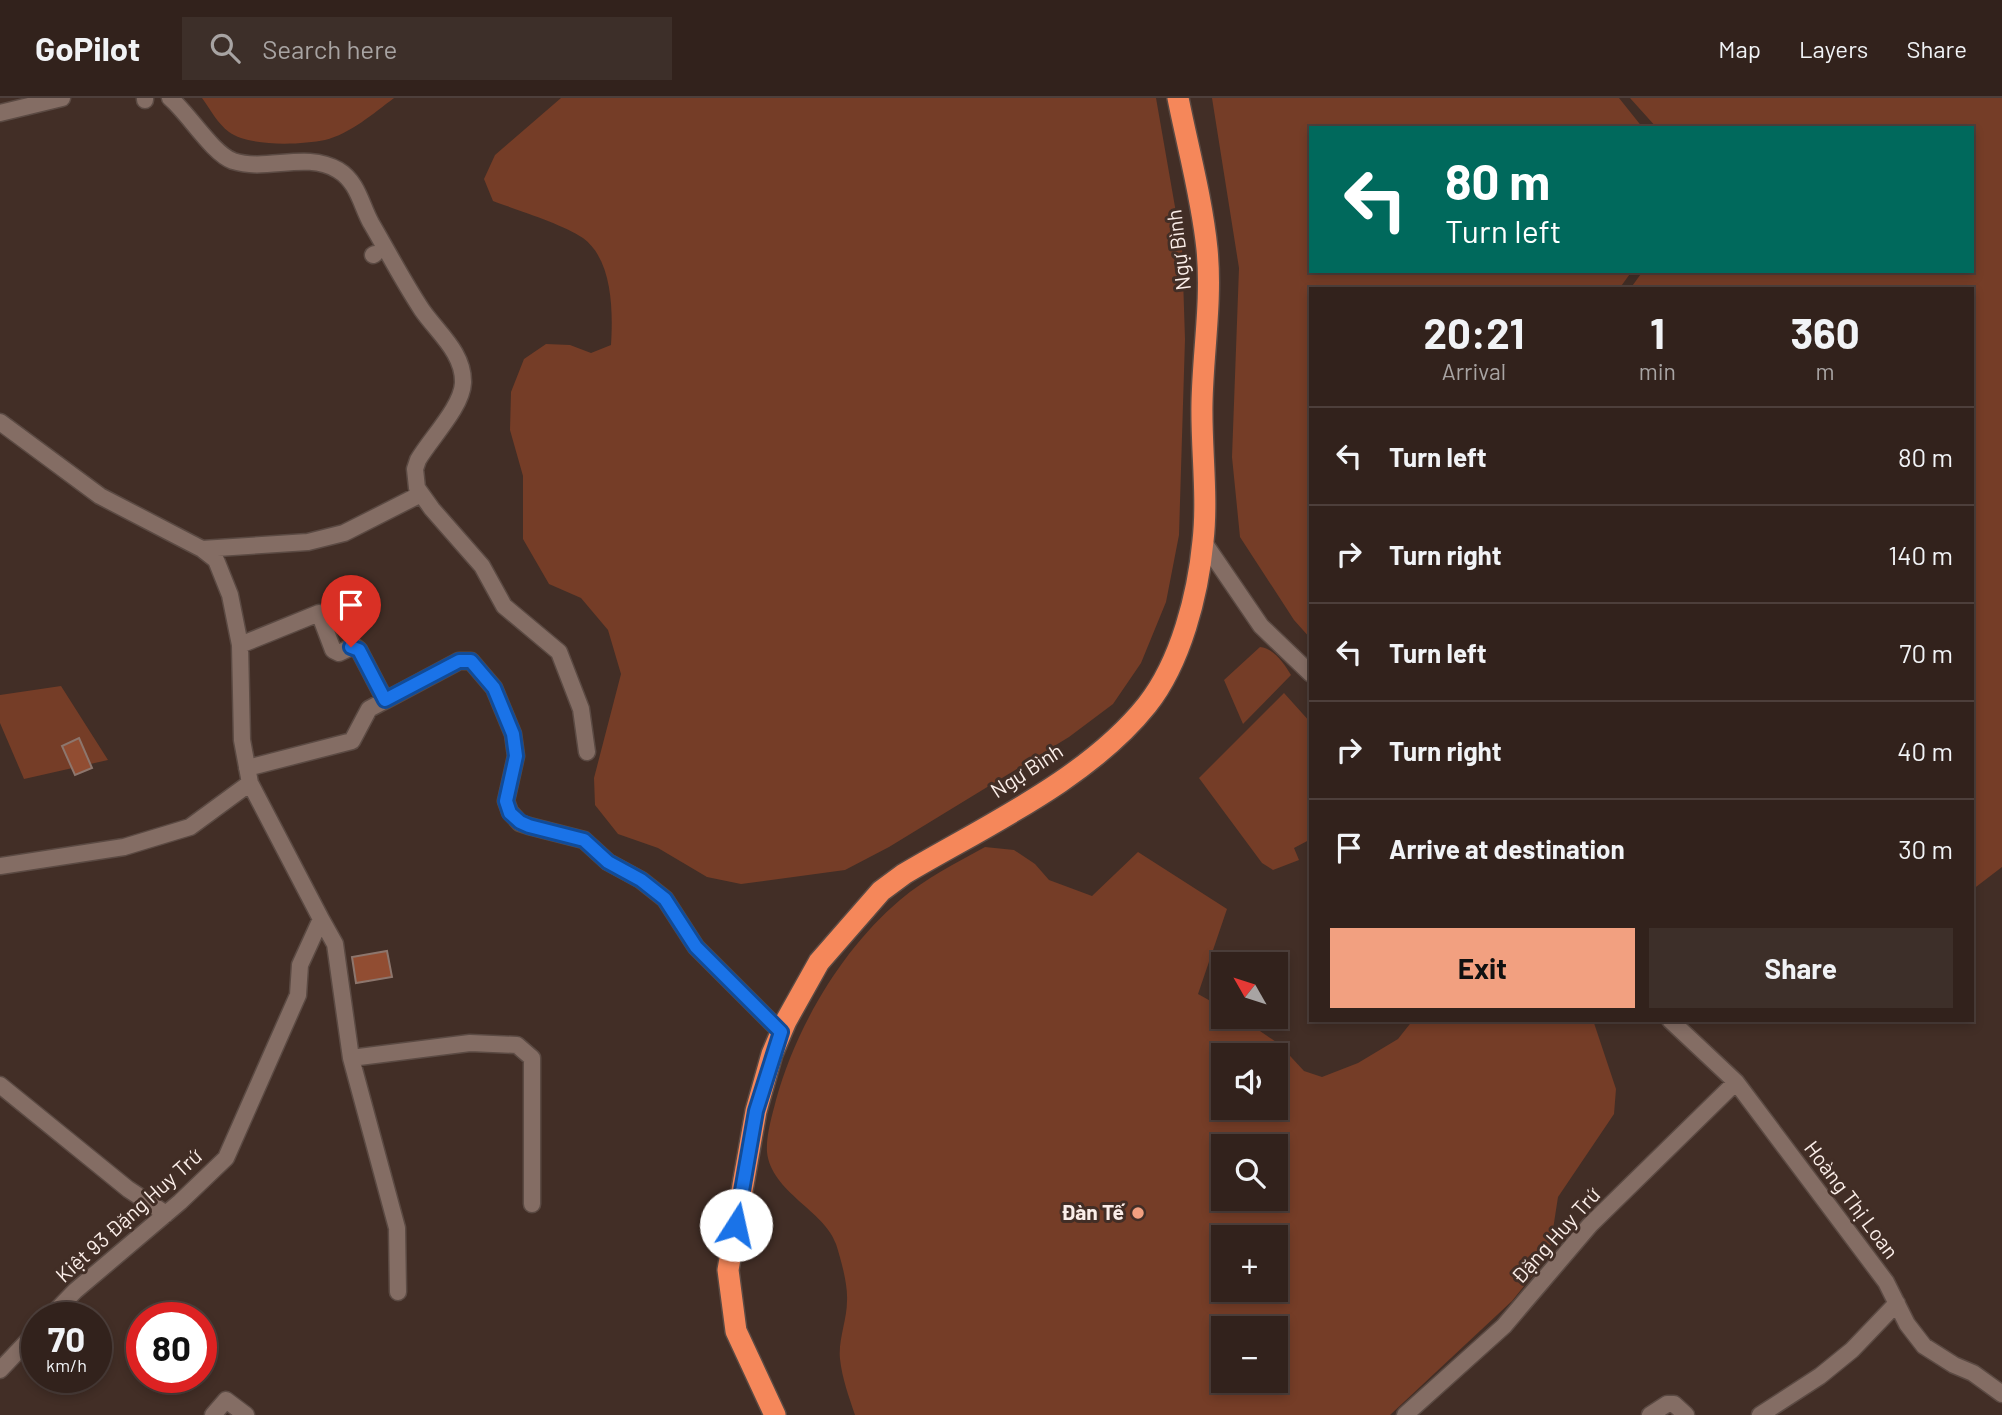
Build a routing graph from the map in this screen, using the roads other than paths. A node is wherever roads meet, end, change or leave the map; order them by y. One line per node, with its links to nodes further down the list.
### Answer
1 (62, 98): 4 (street)
2 (170, 98): 6 (street)
3 (1178, 98): 7 (highway, Ngự Bình)
4 (0, 113)
5 (0, 422): 8 (street)
6 (417, 496): 8 (street); 12 (street)
7 (1203, 541): 10 (street); 17 (highway, Ngự Bình)
8 (202, 549): 9 (street)
9 (240, 645): 11 (street); 13 (street)
10 (1309, 672)
11 (385, 700): 13 (street); 17 (street)
12 (587, 752)
13 (249, 775): 14 (street); 15 (street)
14 (0, 866)
15 (321, 919): 18 (street); 22 (street, Kiệt 93 Đặng Huy Trứ)
16 (1672, 1022): 19 (street, Hoàng Thị Loan)
17 (781, 1032): 31 (highway, Ngự Bình)
18 (351, 1058): 21 (street); 23 (street)
19 (1735, 1082): 25 (street, Hoàng Thị Loan); 32 (street, Đặng Huy Trứ)
20 (0, 1085): 22 (street)
21 (532, 1204)
22 (166, 1214): 24 (street, Kiệt 93 Đặng Huy Trứ)
23 (398, 1292)
24 (64, 1302)
25 (1897, 1303): 28 (street, Hoàng Thị Loan); 35 (street)
26 (21, 1348): 27 (street)
27 (0, 1370)
28 (1998, 1388)
29 (213, 1415): 30 (street)
30 (246, 1415)
31 (775, 1415)
32 (1405, 1415)
33 (1650, 1415): 34 (street)
34 (1686, 1415)
35 (1760, 1415)

